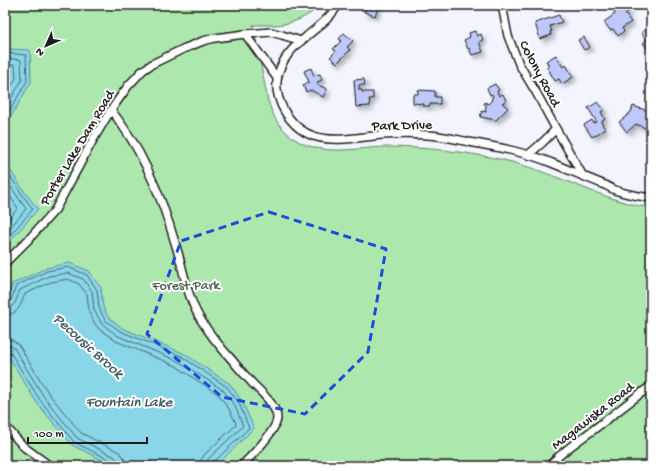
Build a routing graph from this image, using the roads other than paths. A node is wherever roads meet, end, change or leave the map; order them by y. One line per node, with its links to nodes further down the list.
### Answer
1 (338, 5): 4 (street, Park Drive)
2 (502, 5): 7 (street, Colony Road)
3 (245, 34): 4 (street, Porter Lake Dam Road); 5 (street); 6 (street, Porter Lake Dam Road)
4 (301, 41): 5 (street, Park Drive)
5 (277, 78): 8 (street, Park Drive)
6 (111, 110): 11 (street, Porter Lake Dam Road); 15 (street)
7 (556, 129): 8 (street, Colony Road); 9 (street, Colony Road)
8 (528, 155): 9 (street, Park Drive)
9 (583, 176): 10 (street, Park Drive)
10 (651, 198)
11 (5, 263)
12 (651, 386): 16 (street, Magawiska Road)
13 (5, 426): 14 (street)
14 (50, 466)
15 (241, 466)
16 (549, 466)

